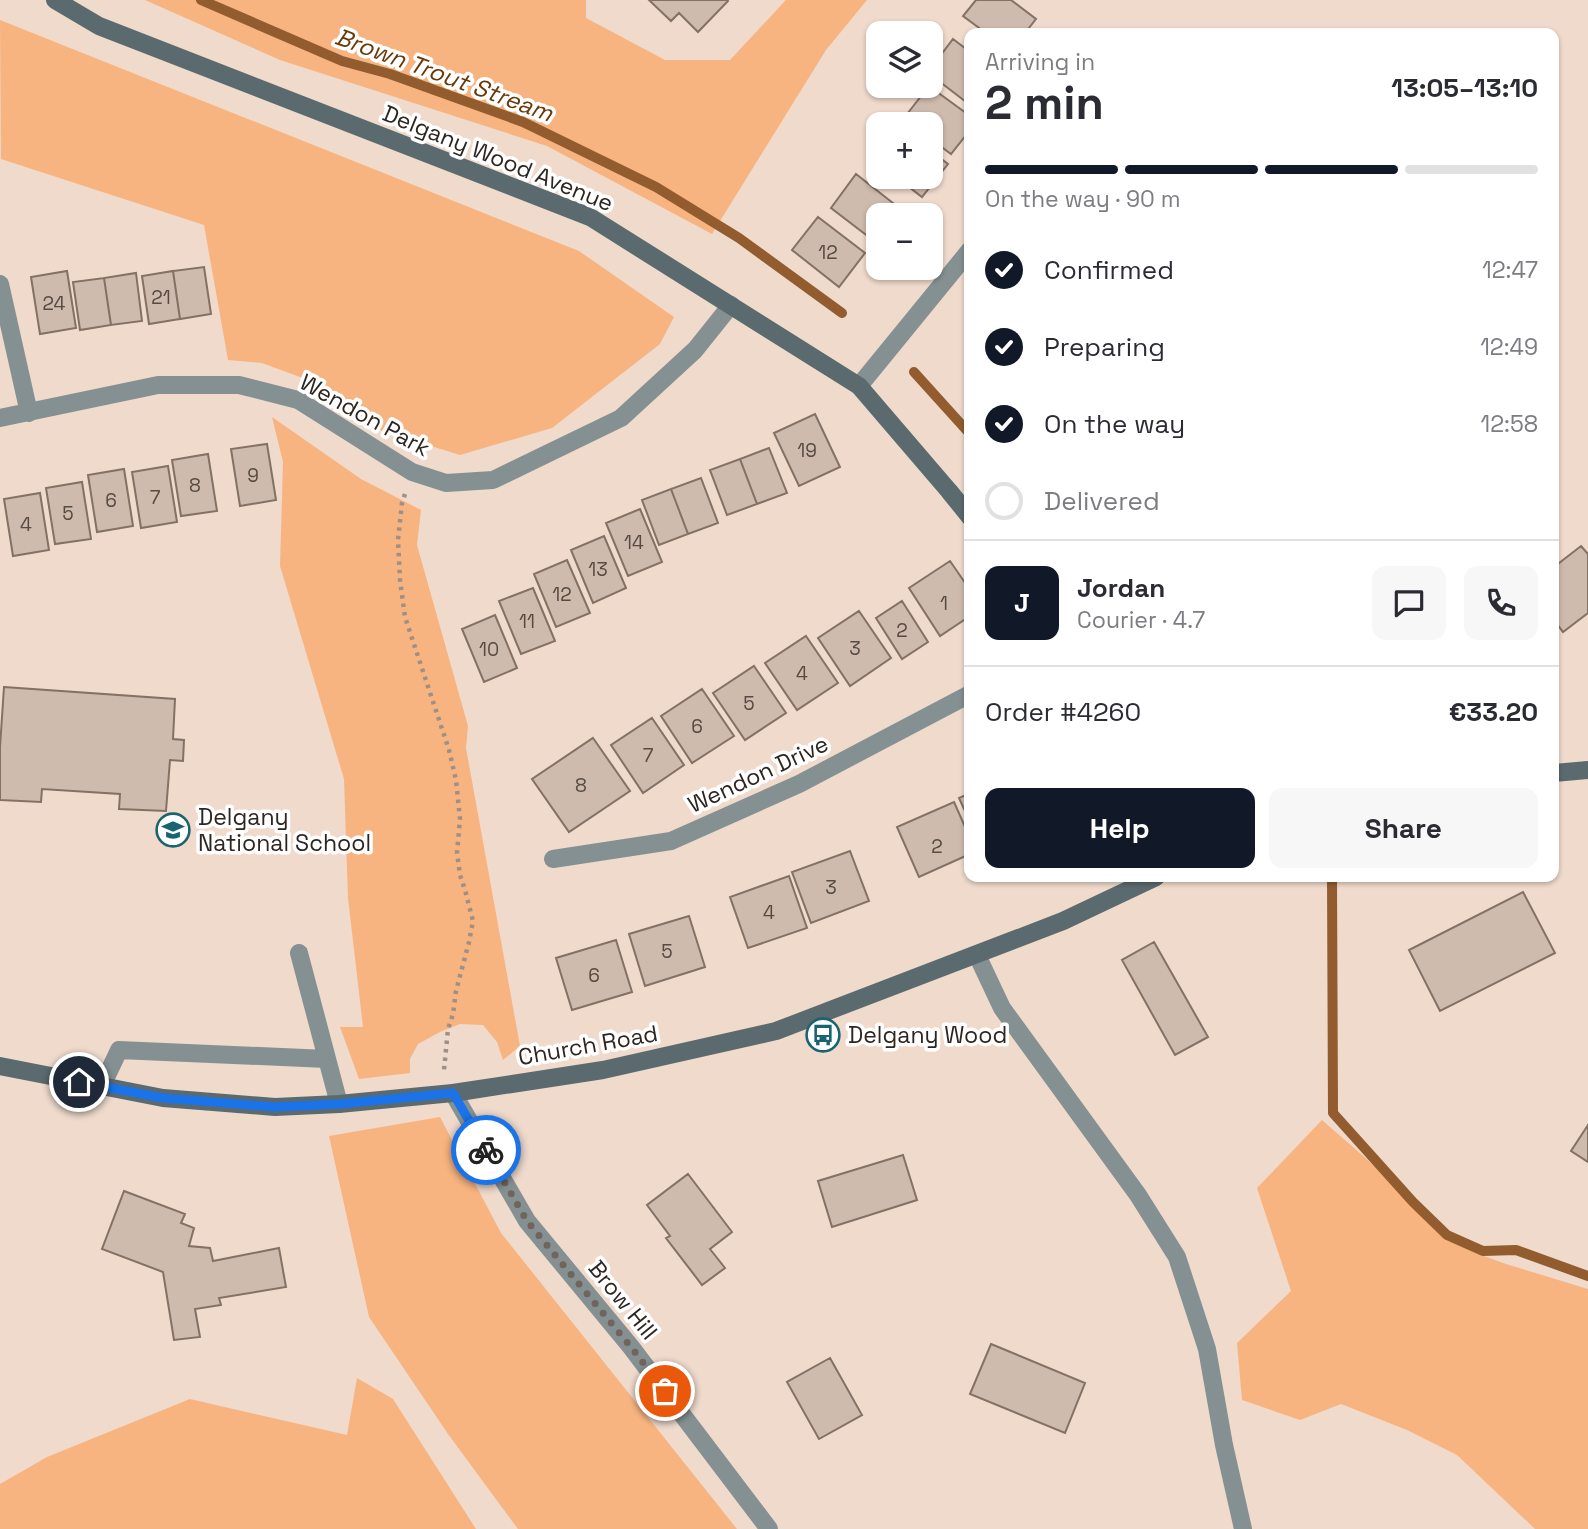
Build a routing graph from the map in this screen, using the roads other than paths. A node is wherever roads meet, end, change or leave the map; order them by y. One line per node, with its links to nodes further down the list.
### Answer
1 (55, 0): 4 (main road, Delgany Wood Avenue)
2 (964, 257): 5 (street)
3 (0, 284): 6 (street)
4 (731, 305): 5 (main road, Delgany Wood Avenue); 6 (street, Wendon Park)
5 (859, 386): 8 (main road, Delgany Wood Avenue)
6 (29, 413): 7 (street, Wendon Park)
7 (0, 418)
8 (964, 510)
9 (964, 697): 12 (street, Wendon Drive)
10 (1588, 770): 11 (main road)
11 (1559, 772)
12 (554, 859)
13 (1133, 882): 15 (main road, Church Road)
14 (299, 953): 16 (street)
15 (976, 955): 19 (main road, Church Road); 22 (street)
16 (327, 1059): 18 (street); 20 (street)
17 (0, 1066): 18 (main road, Church Road)
18 (102, 1086): 20 (main road, Church Road)
19 (453, 1093): 20 (main road, Church Road); 21 (street, Brow Hill)
20 (339, 1104)
21 (769, 1529)
22 (1243, 1529)

